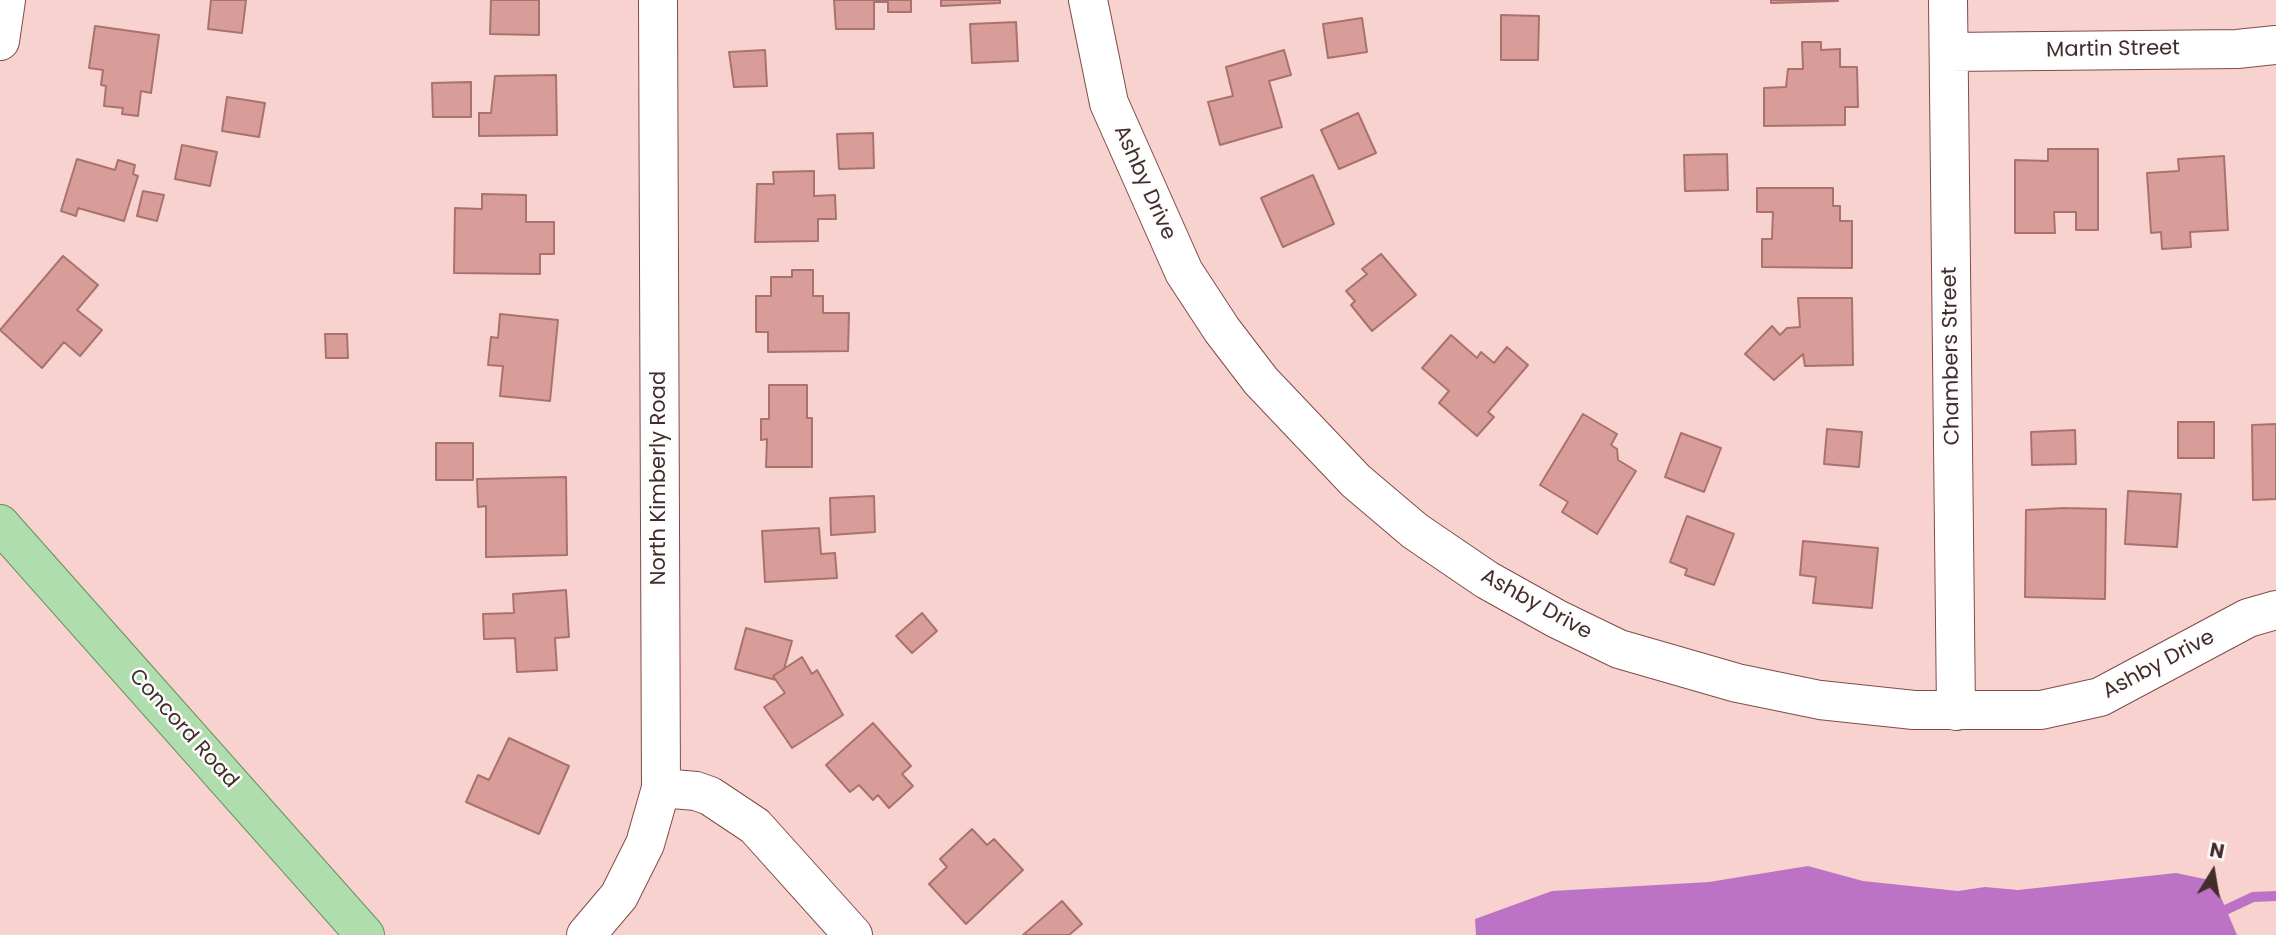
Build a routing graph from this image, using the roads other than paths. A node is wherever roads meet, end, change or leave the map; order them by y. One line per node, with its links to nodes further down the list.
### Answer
1 (6, 0): 5 (street)
2 (658, 0): 11 (street, North Kimberly Road)
3 (1087, 0): 10 (street, Ashby Drive)
4 (1948, 0): 7 (street, Chambers Street)
5 (0, 41)
6 (2276, 45): 7 (street, Martin Street)
7 (1949, 52): 10 (street, Chambers Street)
8 (0, 524): 12 (main road, Concord Road)
9 (2276, 610): 10 (street, Ashby Drive)
10 (1956, 711)
11 (661, 788): 13 (street, North Kimberly Road); 14 (street)
12 (365, 935)
13 (586, 935)
14 (853, 935)

